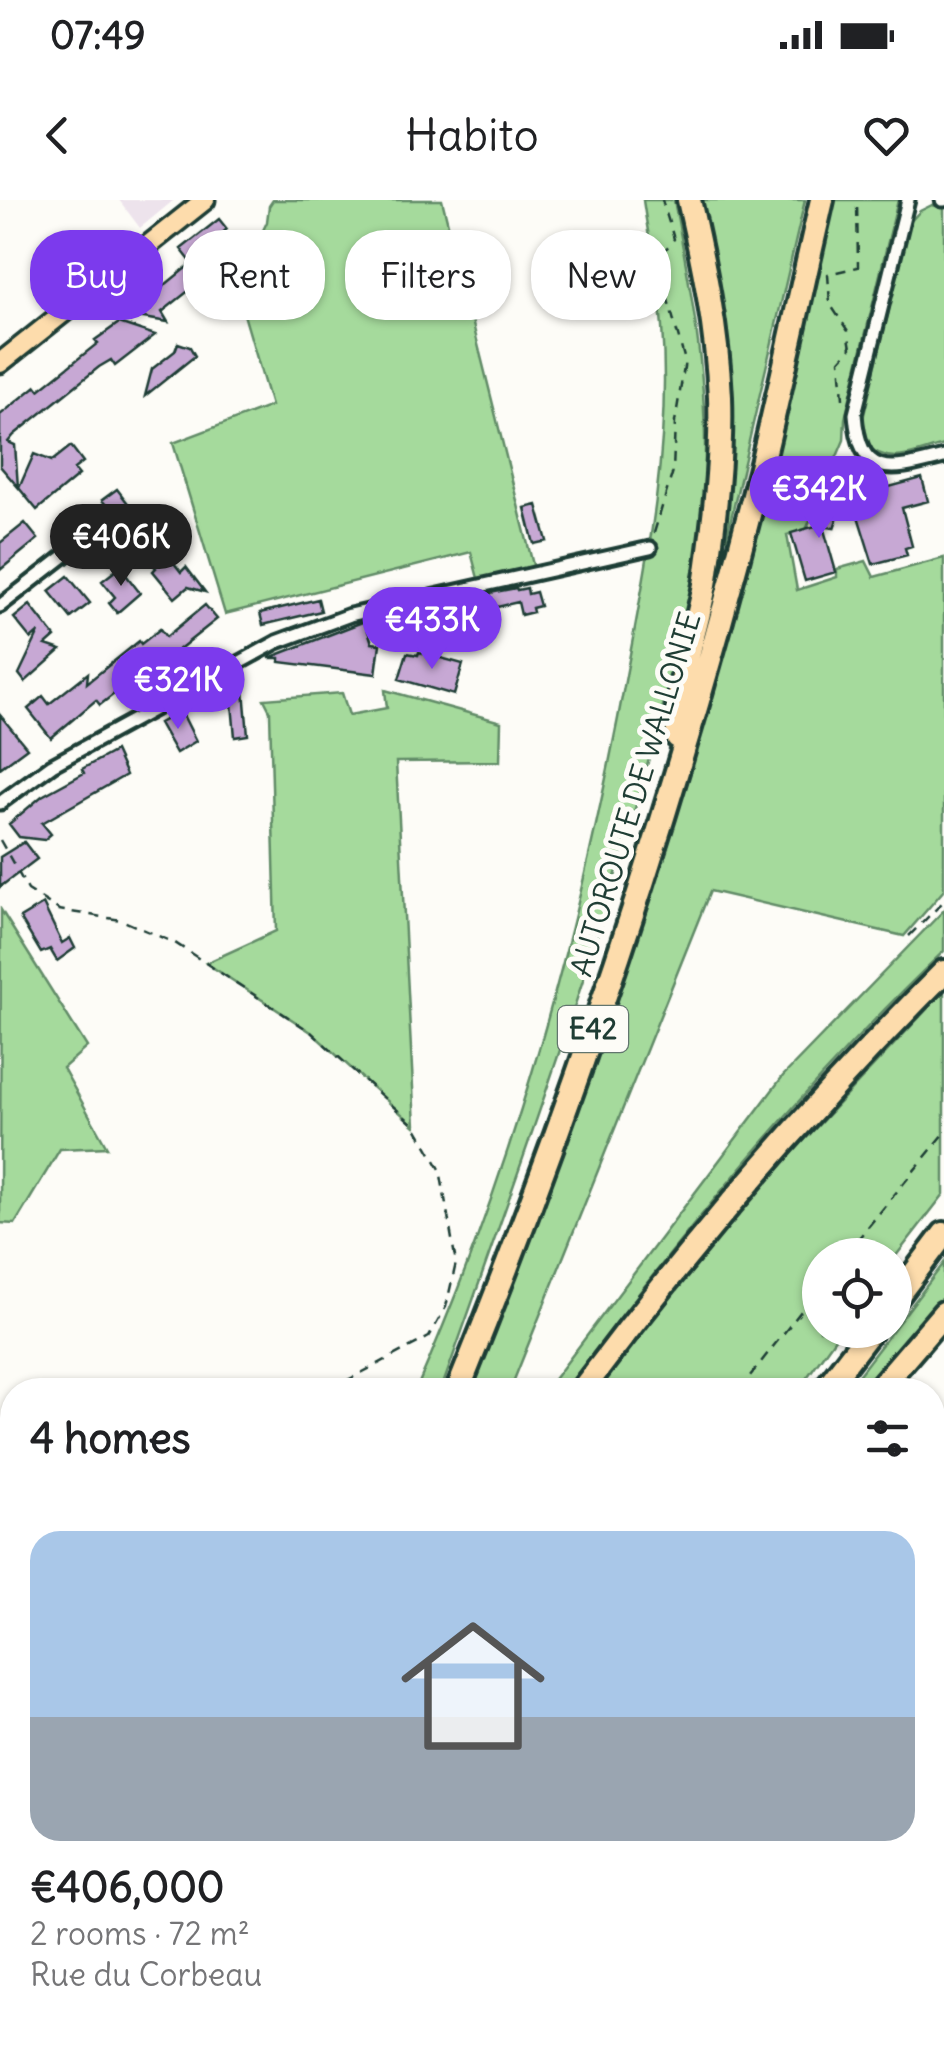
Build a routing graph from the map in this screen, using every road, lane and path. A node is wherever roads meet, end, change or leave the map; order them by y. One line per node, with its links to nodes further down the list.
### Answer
1 (205, 200): 7 (main road)
2 (662, 200): 11 (path)
3 (689, 200): 13 (highway)
4 (822, 200): 13 (highway, AUTOROUTE DE WALLONIE / E42)
5 (857, 200): 8 (path)
6 (908, 200): 9 (street)
7 (0, 363)
8 (844, 403)
9 (944, 457)
10 (99, 529): 12 (street)
11 (650, 548): 14 (street)
12 (0, 606)
13 (680, 756): 27 (highway, AUTOROUTE DE WALLONIE / E42)
14 (0, 803)
15 (0, 840): 26 (path)
16 (944, 901): 17 (path)
17 (909, 936)
18 (944, 972): 28 (highway)
19 (944, 1134): 21 (path)
20 (944, 1234): 22 (highway)
21 (859, 1238)
22 (912, 1276)
23 (802, 1310): 29 (path)
24 (944, 1313): 31 (highway)
25 (857, 1348): 30 (highway)
26 (352, 1378)
27 (463, 1378)
28 (591, 1378)
29 (748, 1378)
30 (834, 1378)
31 (888, 1378)

